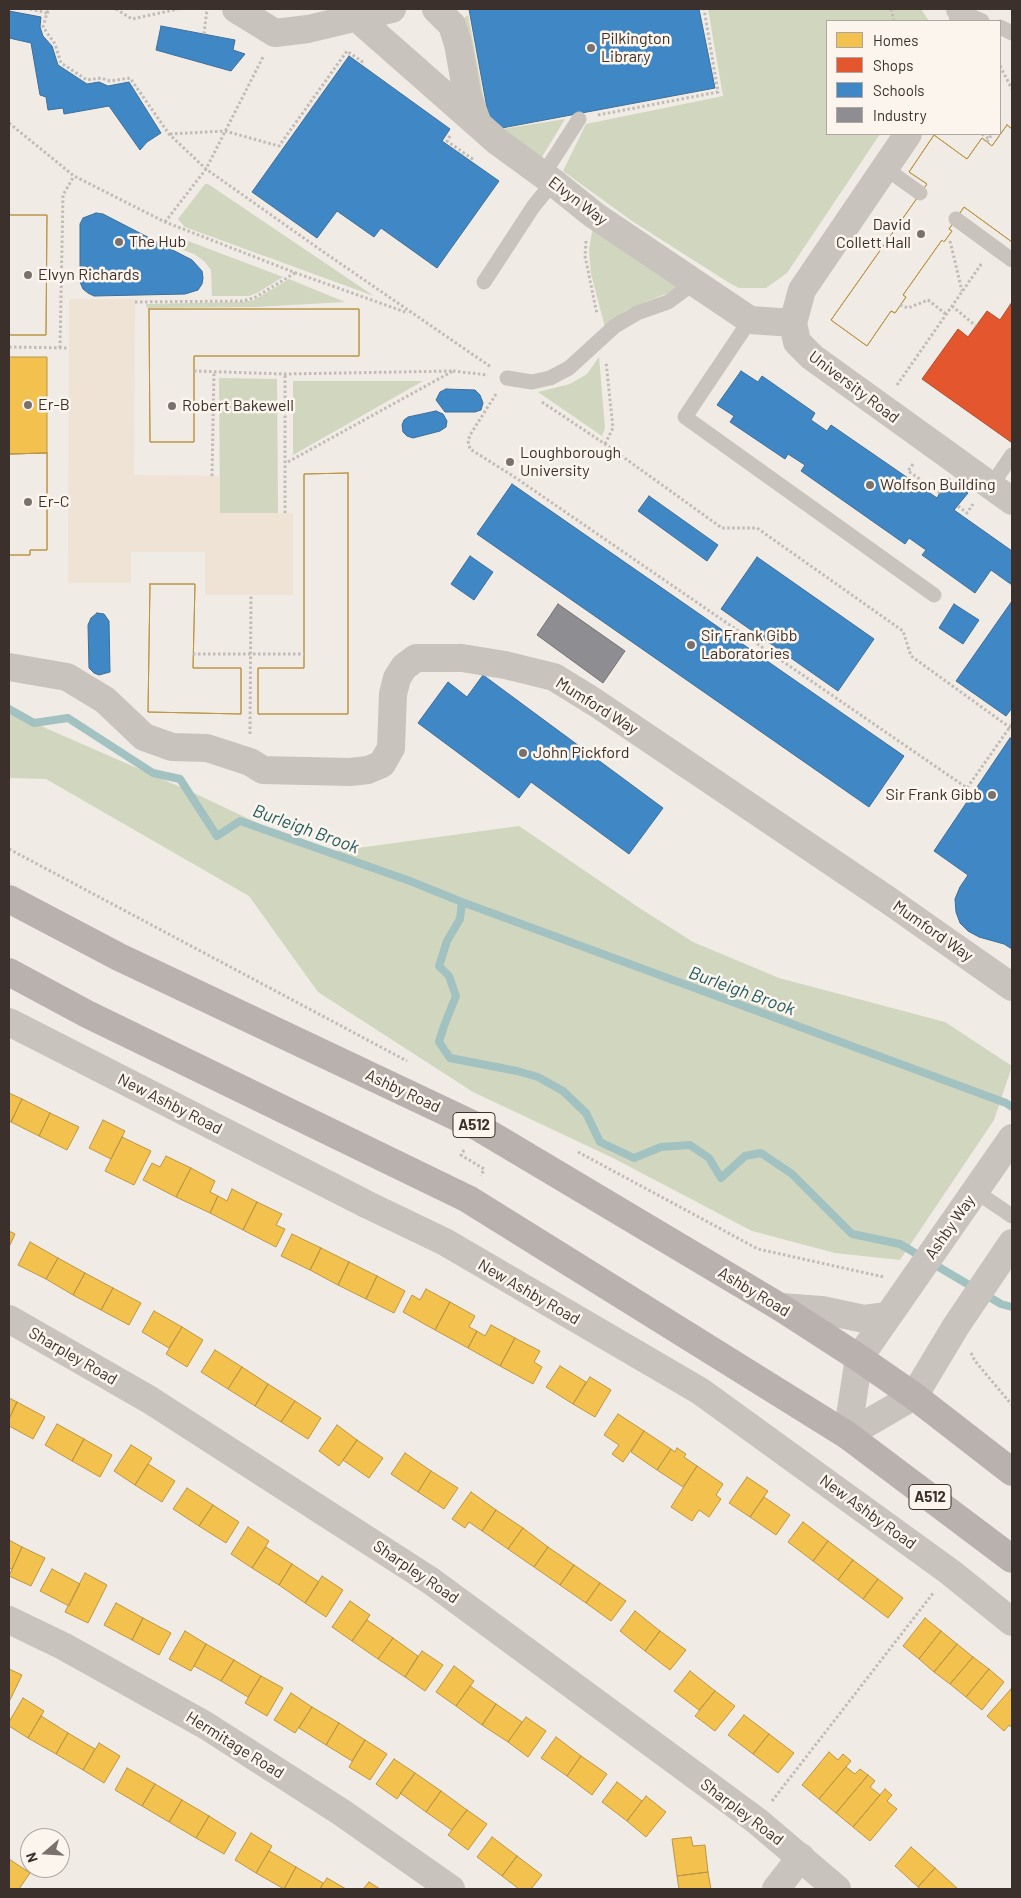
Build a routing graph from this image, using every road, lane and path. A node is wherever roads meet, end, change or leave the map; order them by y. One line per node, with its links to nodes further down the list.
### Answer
1 (30, 9): 10 (path)
2 (50, 9): 10 (path)
3 (116, 9): 4 (path)
4 (178, 9)
5 (207, 9): 13 (path)
6 (236, 9): 12 (street)
7 (392, 9): 11 (street)
8 (436, 9): 19 (street, Elvyn Way)
9 (704, 9): 17 (path)
10 (47, 13): 21 (path)
11 (356, 17): 12 (street); 19 (street)
12 (275, 33): 20 (path)
13 (204, 34)
14 (371, 68): 20 (path)
15 (1001, 68): 16 (path)
16 (1012, 89)
17 (579, 119): 30 (lane)
18 (9, 123): 29 (path)
19 (479, 125): 30 (street, Elvyn Way)
20 (225, 130): 21 (path); 28 (path)
21 (169, 134): 28 (path)
22 (452, 134): 26 (path)
23 (907, 135): 27 (street)
24 (983, 135): 25 (path)
25 (991, 135)
26 (447, 141)
27 (885, 168): 31 (lane); 47 (street)
28 (206, 169): 33 (path); 44 (path)
29 (74, 176): 33 (path); 50 (path)
30 (548, 179): 38 (lane); 39 (street, Elvyn Way)
31 (920, 193)
32 (956, 219): 35 (lane)
33 (165, 222): 37 (path)
34 (948, 236): 40 (path)
35 (993, 246): 36 (lane); 40 (path)
36 (1012, 260)
37 (296, 273): 41 (path); 44 (path)
38 (484, 282)
39 (694, 284): 46 (street, Elvyn Way); 57 (lane)
40 (962, 292): 43 (path)
41 (135, 302)
42 (900, 305): 45 (path)
43 (952, 306): 45 (path); 48 (path)
44 (413, 314): 57 (path)
45 (946, 314): 56 (path)
46 (750, 320): 47 (street, Elvyn Way); 68 (lane)
47 (793, 323): 63 (street, University Road)
48 (976, 326)
49 (9, 348): 50 (path)
50 (60, 348): 51 (path)
51 (69, 348)
52 (194, 371): 54 (path)
53 (453, 371): 55 (path); 57 (path); 59 (path)
54 (214, 372): 55 (path); 61 (path)
55 (285, 374): 59 (path)
56 (904, 374)
57 (507, 378): 74 (path); 74 (path)
58 (1012, 455): 63 (lane)
59 (286, 464): 65 (path)
60 (922, 466): 62 (path)
61 (212, 476)
62 (940, 493)
63 (1002, 493)
64 (958, 506): 66 (path)
65 (285, 513)
66 (967, 513)
67 (250, 595): 70 (path)
68 (934, 595)
69 (193, 654): 70 (path)
70 (250, 654): 71 (path); 73 (path)
71 (304, 654)
72 (9, 667): 78 (street, Mumford Way)
73 (250, 725)
74 (1011, 727)
75 (9, 849): 80 (path)
76 (9, 899): 87 (main road, Ashby Road / A512)
77 (9, 972): 94 (main road, A512)
78 (1012, 987)
79 (9, 1022): 97 (street, New Ashby Road)
80 (411, 1063)
81 (1012, 1138): 83 (street, Ashby Way)
82 (576, 1152): 86 (path)
83 (975, 1191): 84 (lane); 86 (street, Ashby Way)
84 (1012, 1216)
85 (1012, 1243): 89 (street)
86 (911, 1282): 88 (street, Ashby Way)
87 (780, 1307): 88 (street); 91 (main road, Ashby Road / A512)
88 (887, 1316): 91 (street, Ashby Way)
89 (961, 1318): 92 (street); 93 (path)
90 (9, 1319): 100 (street, Sharpley Road)
91 (859, 1358): 92 (main road, Ashby Road / A512); 94 (street)
92 (914, 1396): 94 (street); 95 (main road, Ashby Road / A512)
93 (1012, 1405)
94 (847, 1435): 96 (main road, A512)
95 (1012, 1472)
96 (1012, 1559)
97 (950, 1572): 99 (street, New Ashby Road); 100 (path)
98 (9, 1620): 102 (street, Hermitage Road)
99 (1012, 1622)
100 (757, 1821): 101 (street, Sharpley Road)
101 (801, 1857): 103 (street); 104 (street, Sharpley Road)
102 (451, 1889)
103 (776, 1889)
104 (838, 1889)

